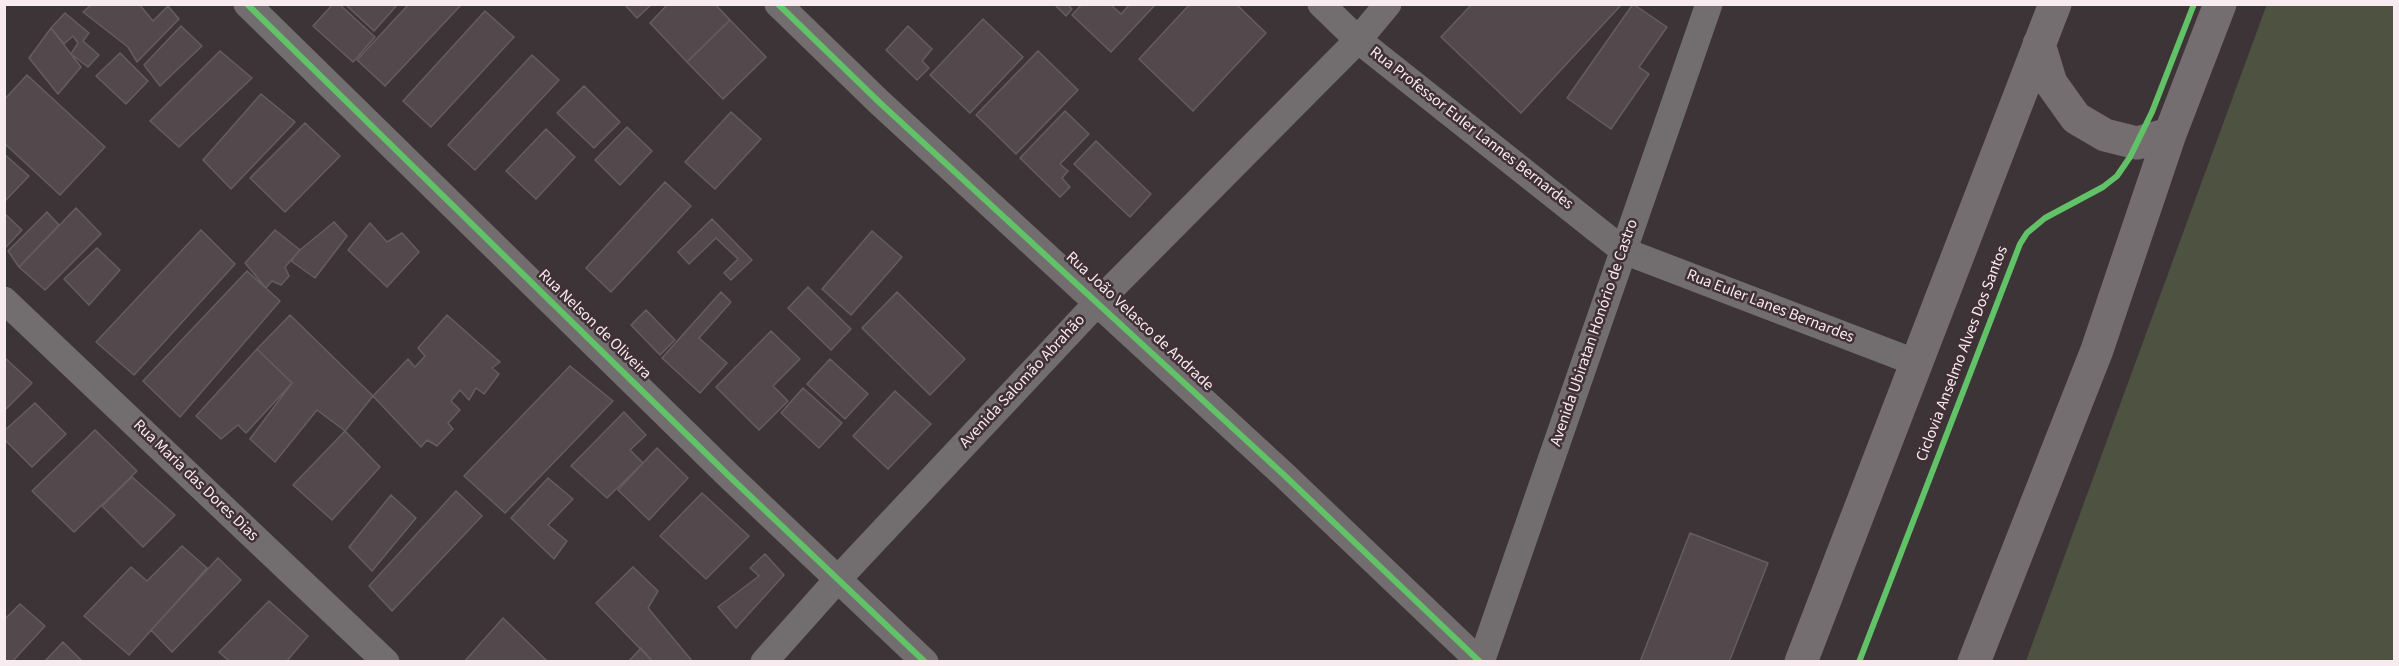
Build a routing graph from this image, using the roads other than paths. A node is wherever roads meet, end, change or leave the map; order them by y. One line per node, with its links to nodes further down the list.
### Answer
1 (247, 4): 15 (street, Rua Nelson de Oliveira)
2 (778, 4): 13 (street, Rua João Velasco de Andrade)
3 (1321, 4): 8 (street, Rua Professor Euler Lannes Bernardes)
4 (1388, 4): 8 (street, Avenida Salomão Abrahão)
5 (1709, 4): 11 (street, Avenida Ubiratan Honório de Castro)
6 (2055, 4): 9 (main road)
7 (2220, 4): 10 (main road)
8 (1358, 40): 11 (street, Rua Professor Euler Lannes Bernardes); 13 (street, Avenida Salomão Abrahão)
9 (2039, 44): 10 (main road); 14 (main road)
10 (2170, 134): 21 (main road)
11 (1624, 251): 14 (street, Rua Euler Lanes Bernardes); 19 (street, Avenida Ubiratan Honório de Castro)
12 (4, 300): 16 (street, Rua Maria das Dores Dias)
13 (1098, 302): 15 (street, Avenida Salomão Abrahão); 19 (street, Rua João Velasco de Andrade)
14 (1917, 363): 20 (main road)
15 (838, 579): 17 (street, Avenida Salomão Abrahão); 18 (street, Rua Nelson de Oliveira)
16 (386, 662)
17 (764, 662)
18 (925, 662)
19 (1481, 662)
20 (1801, 662)
21 (1974, 662)

